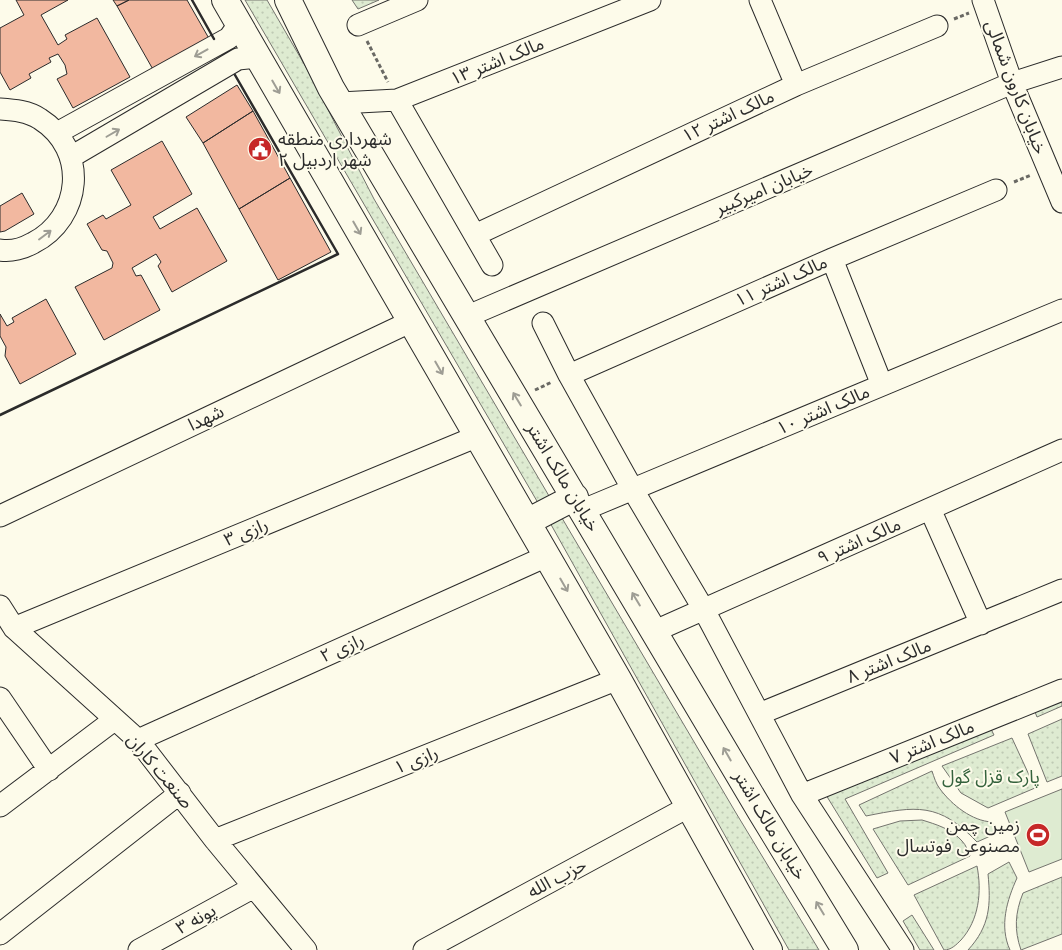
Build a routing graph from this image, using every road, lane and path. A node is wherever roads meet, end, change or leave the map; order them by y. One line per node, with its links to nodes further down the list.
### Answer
1 (225, 0): 7 (main road)
2 (288, 0): 15 (main road, خیابان مالک اشتر)
3 (417, 0): 8 (street)
4 (650, 0): 14 (street, مالک اشتر ۱۳)
5 (760, 0): 13 (street)
6 (984, 3): 9 (path); 12 (street, خیابان کارون شمالی)
7 (239, 24): 10 (main road); 17 (street, one-way to 17)
8 (358, 26): 14 (path)
9 (937, 26): 13 (street, مالک اشتر ۱۲)
10 (258, 57): 18 (street, one-way to 10); 28 (main road, one-way to 28)
11 (1062, 67): 12 (street, خیابان امیرکبیر)
12 (1012, 83): 19 (street, خیابان کارون شمالی); 27 (street, خیابان امیرکبیر)
13 (796, 84): 22 (street, مالک اشتر ۱۲)
14 (397, 100): 15 (street, مالک اشتر ۱۳); 22 (street)
15 (340, 103): 27 (main road, خیابان مالک اشتر)
16 (0, 109): 17 (street)
17 (57, 133): 18 (street)
18 (70, 157): 23 (street, one-way to 18)
19 (1048, 168): 20 (path); 21 (street, خیابان کارون شمالی)
20 (996, 190): 24 (street, مالک اشتر ۱۱)
21 (1062, 202)
22 (475, 235): 25 (street)
23 (0, 250)
24 (832, 259): 30 (street, مالک اشتر ۱۱); 31 (street)
25 (492, 265)
26 (1062, 310): 31 (street, مالک اشتر ۱۰)
27 (468, 316): 32 (main road, خیابان مالک اشتر)
28 (412, 321): 33 (main road, one-way to 33); 38 (street, شهدا)
29 (543, 323): 30 (street)
30 (569, 375): 32 (path); 35 (street)
31 (882, 385): 35 (street, مالک اشتر ۱۰)
32 (516, 399): 36 (main road, خیابان مالک اشتر, one-way to 32)
33 (478, 436): 39 (main road); 45 (street, رازی ۳)
34 (1062, 450): 37 (street, مالک اشتر ۹)
35 (633, 490): 36 (street, مالک اشتر ۱۰); 43 (street)
36 (579, 504): 39 (main road); 46 (main road, خیابان مالک اشتر, one-way to 36)
37 (930, 510): 43 (street, مالک اشتر ۹); 44 (street)
38 (0, 516)
39 (527, 522): 40 (main road)
40 (546, 556): 47 (main road, one-way to 47); 52 (street, رازی ۲)
41 (1062, 590): 44 (street, مالک اشتر ۸)
42 (0, 606): 45 (street, صنعت کاران)
43 (704, 610): 46 (street, مالک اشتر ۹); 50 (street)
44 (981, 624): 50 (street, مالک اشتر ۸)
45 (14, 628): 51 (street, صنعت کاران)
46 (655, 631): 65 (main road, خیابان مالک اشتر, one-way to 46)
47 (618, 679): 57 (main road); 58 (street, رازی ۱)
48 (1062, 690): 55 (street, مالک اشتر ۷)
49 (0, 698): 53 (street)
50 (759, 714): 55 (street)
51 (114, 720): 52 (street, صنعت کاران); 53 (street)
52 (138, 740): 54 (street, صنعت کاران)
53 (49, 770): 56 (street)
54 (180, 793): 58 (street, صنعت کاران); 60 (street)
55 (802, 795): 66 (street)
56 (0, 806)
57 (690, 806): 63 (street, حزب الله); 64 (main road)
58 (215, 840): 59 (street, صنعت کاران)
59 (254, 887): 61 (street, پونه ۳); 62 (street, صنعت کاران)
60 (0, 934)
61 (139, 950)
62 (306, 950)
63 (424, 950)
64 (769, 950)
65 (845, 950)
66 (903, 950)

